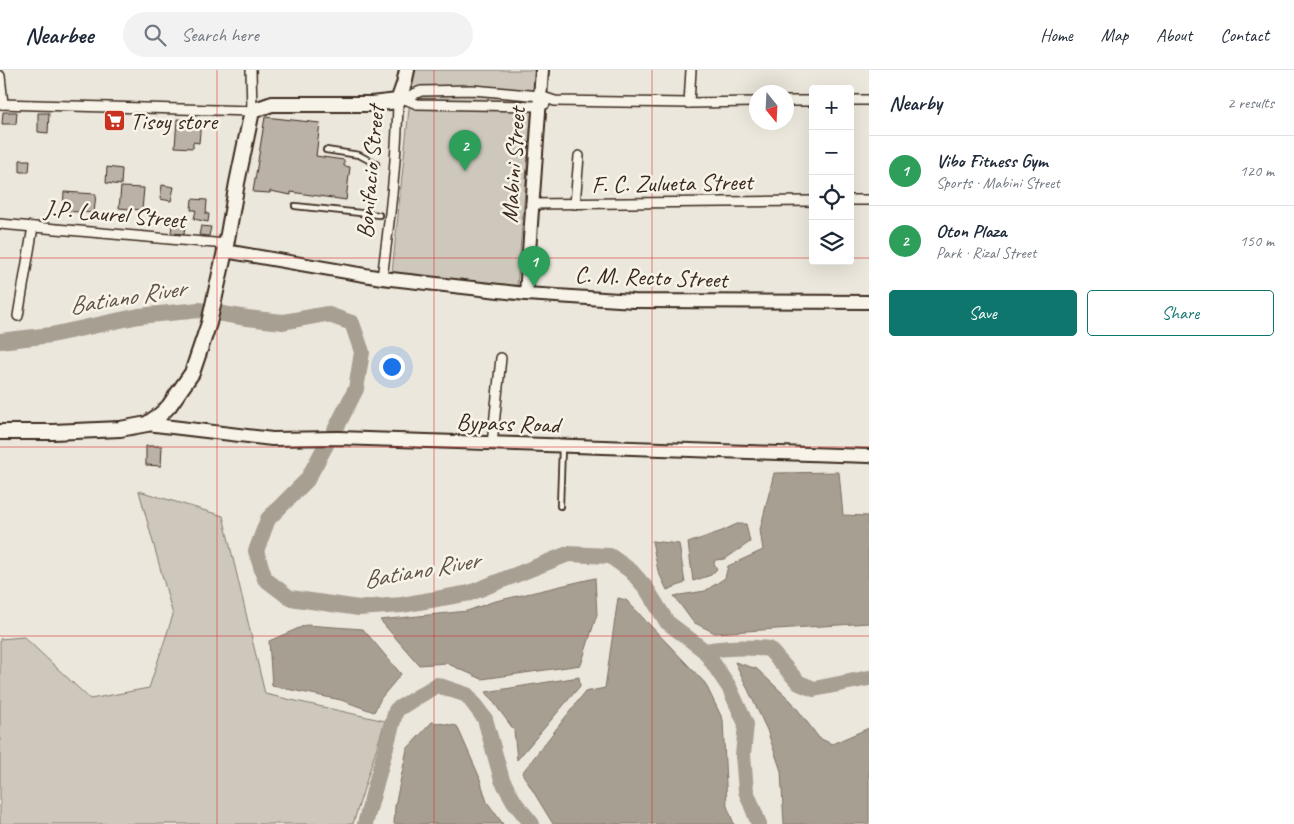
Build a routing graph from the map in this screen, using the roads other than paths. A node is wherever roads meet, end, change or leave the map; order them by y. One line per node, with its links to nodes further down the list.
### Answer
1 (251, 70): 15 (street)
2 (407, 70): 6 (main road, Bonifacio Street)
3 (542, 70): 9 (street, Mabini Street)
4 (691, 70): 13 (street)
5 (0, 76): 14 (street)
6 (402, 100): 9 (street); 9 (street); 15 (main road); 29 (street, Bonifacio Street)
7 (854, 100): 8 (street)
8 (869, 100)
9 (539, 101): 13 (street); 22 (street, Mabini Street)
10 (794, 101): 11 (street)
11 (809, 101)
12 (749, 102): 13 (street)
13 (689, 103)
14 (1, 104): 15 (street)
15 (252, 111): 28 (main road)
16 (326, 150): 18 (lane)
17 (579, 156): 23 (street)
18 (376, 164)
19 (854, 200): 20 (street)
20 (869, 200)
21 (809, 201): 23 (street, F. C. Zulueta Street)
22 (531, 204): 23 (street, F. C. Zulueta Street); 30 (street, Mabini Street)
23 (575, 204)
24 (295, 206): 25 (lane)
25 (379, 215)
26 (0, 224): 27 (street, J.P. Laurel Street)
27 (33, 226): 28 (street, J.P. Laurel Street); 32 (street)
28 (225, 248): 29 (street, C. M. Recto Street); 34 (main road)
29 (382, 278): 30 (street, C. M. Recto Street)
30 (526, 294): 31 (street, C. M. Recto Street)
31 (869, 302)
32 (18, 316)
33 (501, 358): 36 (street)
34 (147, 424): 35 (main road); 36 (street, Bypass Road)
35 (0, 432)
36 (492, 444): 37 (street, Bypass Road)
37 (562, 446): 38 (street, Bypass Road); 39 (lane)
38 (869, 456)
39 (560, 506)

